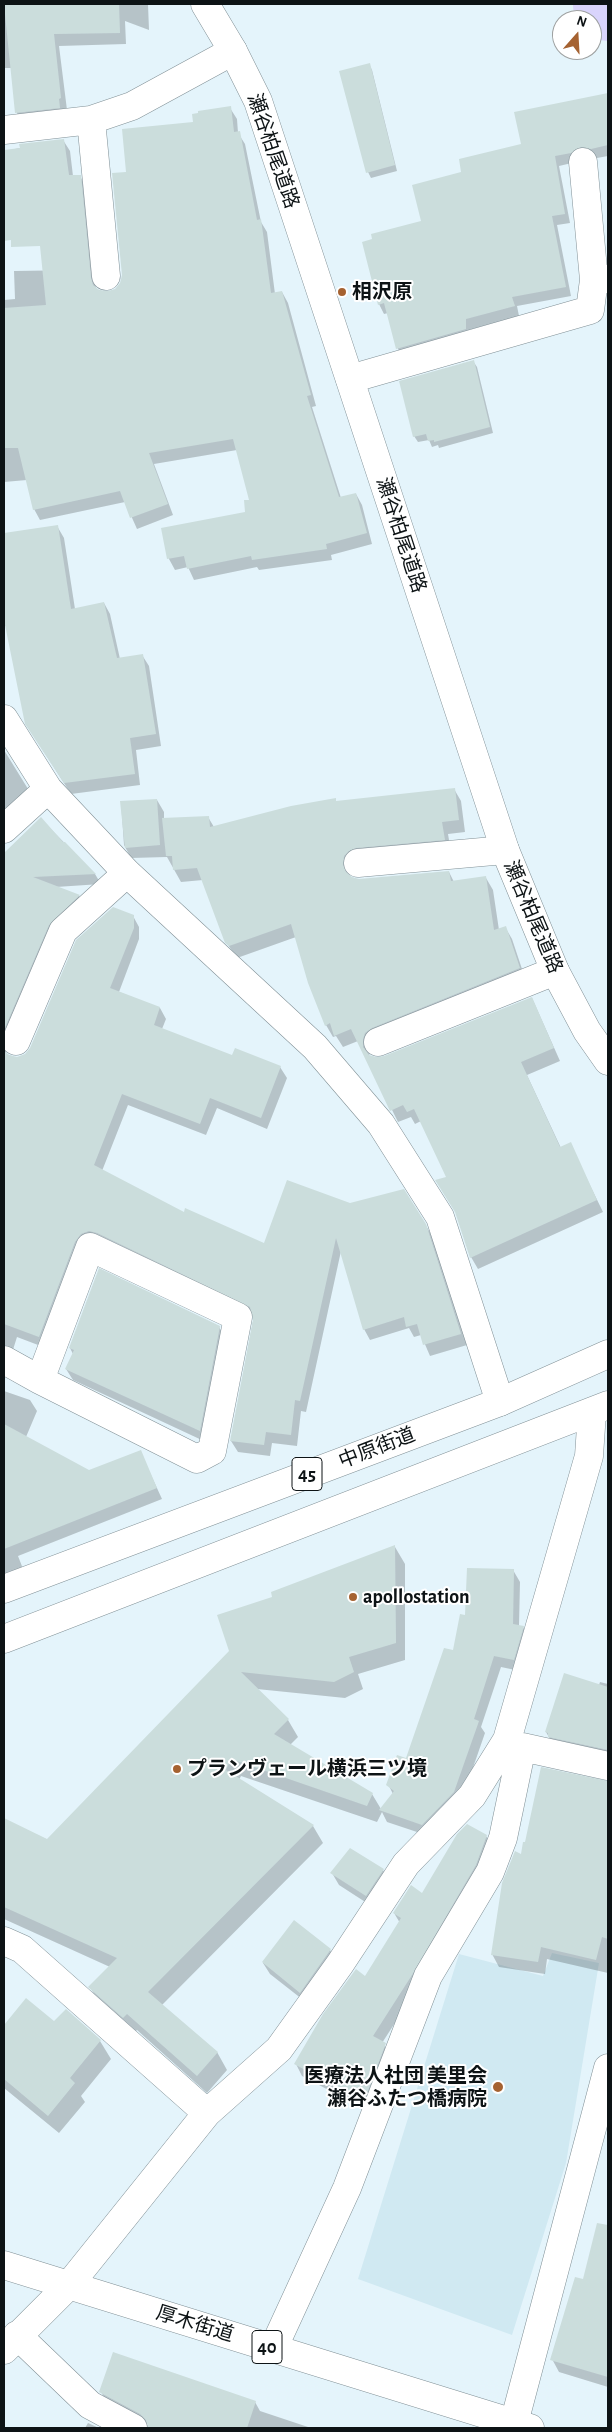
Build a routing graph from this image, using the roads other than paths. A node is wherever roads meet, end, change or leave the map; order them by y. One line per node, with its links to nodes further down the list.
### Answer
1 (205, 4): 2 (street, 瀬谷柏尾道路)
2 (233, 50): 3 (street); 8 (street, 瀬谷柏尾道路)
3 (91, 120): 4 (street); 6 (street)
4 (4, 130)
5 (583, 162): 7 (street)
6 (106, 276)
7 (601, 279): 8 (street)
8 (350, 380): 12 (street, 瀬谷柏尾道路)
9 (4, 719): 10 (street)
10 (48, 789): 11 (street); 14 (street)
11 (4, 829)
12 (505, 850): 13 (street); 15 (street, 瀬谷柏尾道路)
13 (358, 863)
14 (127, 873): 16 (street); 22 (street)
15 (554, 971): 17 (street); 18 (street, 瀬谷柏尾道路)
16 (16, 1041)
17 (378, 1042)
18 (608, 1061)
19 (608, 1354): 22 (street, 中原街道 / 45)
20 (4, 1360): 21 (street)
21 (40, 1380): 21 (street)
22 (500, 1402): 24 (street, 中原街道 / 45)
23 (600, 1409): 25 (street, 45); 26 (street)
24 (4, 1589)
25 (4, 1639)
26 (514, 1744): 27 (street); 30 (street); 34 (street)
27 (608, 1766)
28 (4, 1941): 30 (street)
29 (608, 2068): 35 (street)
30 (207, 2113): 32 (street)
31 (4, 2265): 32 (street, 厚木街道 / 40)
32 (69, 2285): 33 (street); 34 (street, 厚木街道 / 40)
33 (10, 2342): 36 (street)
34 (273, 2348): 35 (street, 厚木街道 / 40)
35 (522, 2426)
36 (133, 2428)

